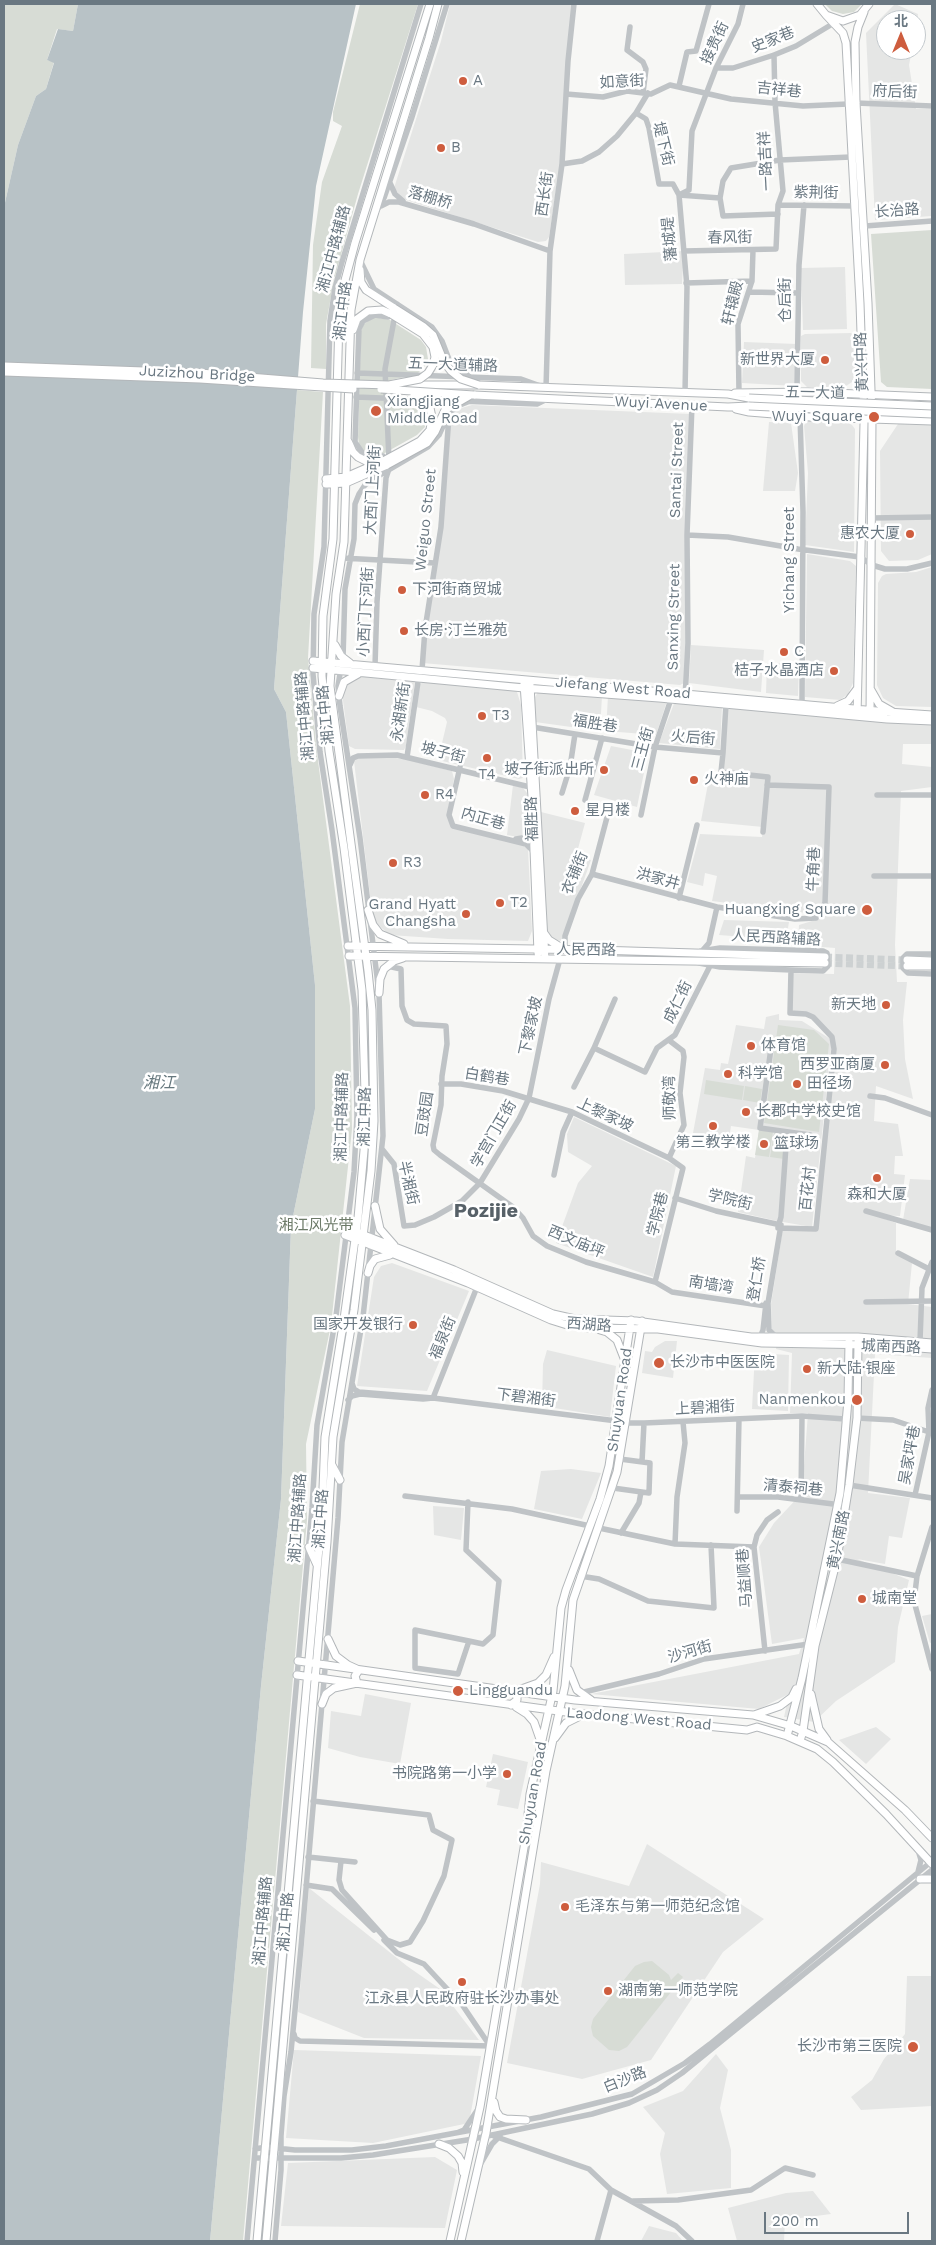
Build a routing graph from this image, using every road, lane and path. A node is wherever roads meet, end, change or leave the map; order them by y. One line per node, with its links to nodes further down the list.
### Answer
1 (421, 4): 85 (street, 湘江中路辅路)
2 (430, 4): 84 (main road, 湘江中路)
3 (438, 4): 36 (main road, 湘江中路)
4 (446, 4): 28 (street, 湘江中路)
5 (574, 4): 20 (street, 西长街)
6 (709, 4): 17 (street)
7 (743, 4): 16 (street, 接贵街)
8 (817, 4): 12 (main road, 黄兴中路)
9 (869, 4): 11 (main road, 黄兴中路)
10 (874, 4): 11 (street)
11 (864, 12): 12 (main road); 22 (main road, 黄兴中路)
12 (826, 15): 13 (main road, 黄兴中路)
13 (834, 23): 15 (street, 史家巷); 22 (main road, 黄兴中路)
14 (630, 27): 19 (street)
15 (774, 55): 16 (street, 史家巷); 21 (street, 一路吉祥)
16 (716, 68): 18 (street, 接贵街)
17 (678, 86): 18 (street, 如意街); 19 (street, 如意街)
18 (708, 92): 21 (street, 吉祥巷); 29 (street, 藩城堤)
19 (646, 93): 20 (street, 如意街); 24 (street)
20 (566, 94): 27 (street, 西长街)
21 (775, 102): 22 (street, 吉祥巷); 26 (street, 一路吉祥)
22 (852, 103): 23 (street, 府后街); 25 (main road, 黄兴中路); 39 (main road, 黄兴中路)
23 (932, 106)
24 (636, 113): 27 (street); 29 (street, 堤下街)
25 (851, 157): 26 (street); 33 (main road, 黄兴中路)
26 (780, 160): 30 (street); 31 (street, 一路吉祥)
27 (562, 164): 40 (street, 西长街)
28 (390, 181): 34 (street, 湘江中路); 38 (street, 落棚桥)
29 (679, 195): 30 (street); 43 (street, 藩城堤)
30 (720, 198): 35 (street)
31 (778, 205): 32 (street, 紫荆街); 35 (street, 一路吉祥)
32 (804, 205): 33 (street, 紫荆街); 48 (street, 仓后街)
33 (854, 206): 63 (main road, 黄兴中路)
34 (380, 207): 36 (street, 湘江中路); 38 (street, 落棚桥)
35 (778, 214): 41 (street, 一路吉祥)
36 (372, 218): 44 (main road, 湘江中路)
37 (932, 221): 39 (street, 长治路)
38 (474, 224): 40 (street, 落棚桥)
39 (864, 228): 64 (main road, 黄兴中路)
40 (550, 249): 58 (street, 西长街)
41 (776, 249): 42 (street, 春风街)
42 (753, 250): 43 (street, 春风街); 45 (street, 轩辕殿)
43 (684, 251): 46 (street, 藩城堤)
44 (360, 260): 49 (main road); 50 (main road, 湘江中路)
45 (752, 281): 46 (street); 47 (street, 轩辕殿)
46 (686, 283): 59 (street, 藩城堤)
47 (749, 292): 48 (street); 60 (street, 轩辕殿)
48 (798, 293): 61 (street, 仓后街)
49 (392, 311): 50 (main road); 53 (street); 54 (street, 大西门上河街); 55 (street); 56 (main road, bridge); 57 (main road, bridge)
50 (350, 338): 80 (main road, 湘江中路)
51 (4, 366): 57 (main road, Juzizhou Bridge, bridge)
52 (4, 372): 57 (main road, Juzizhou Bridge, bridge)
53 (357, 373): 54 (street, 五一大道辅路); 65 (street)
54 (385, 375): 55 (street, 五一大道辅路); 67 (street, 大西门上河街)
55 (473, 378): 58 (street, 五一大道辅路)
56 (479, 385): 57 (main road, Wuyi Avenue, bridge); 58 (main road, Wuyi Avenue)
57 (389, 387): 68 (main road, Wuyi Avenue, bridge); 81 (main road, bridge)
58 (546, 388): 59 (main road, Wuyi Avenue)
59 (684, 393): 62 (main road, Wuyi Avenue)
60 (739, 393): 61 (main road, 五一大道); 62 (main road, 五一大道)
61 (793, 393): 63 (main road, 五一大道)
62 (728, 394): 70 (main road, Wuyi Avenue)
63 (863, 394): 64 (main road, 五一大道); 77 (main road, 黄兴中路)
64 (872, 394): 66 (main road, 五一大道); 78 (main road, 黄兴中路)
65 (356, 397): 67 (street); 81 (street)
66 (932, 397)
67 (385, 398): 68 (street); 81 (street, 大西门上河街)
68 (472, 398): 69 (main road, Wuyi Avenue); 69 (street); 74 (street); 81 (main road, bridge)
69 (546, 399): 71 (main road, Wuyi Avenue)
70 (749, 402): 72 (main road, Wuyi Avenue, bridge); 73 (main road, Wuyi Avenue); 75 (main road, Wuyi Avenue, bridge)
71 (692, 405): 73 (main road, Wuyi Avenue); 89 (street, Santai Street)
72 (932, 406)
73 (728, 407): 76 (main road)
74 (449, 413): 81 (street); 96 (street, Weiguo Street)
75 (932, 414)
76 (800, 416): 77 (main road); 90 (street, Yichang Street)
77 (864, 419): 78 (main road); 91 (main road, 黄兴中路)
78 (872, 419): 79 (main road); 88 (main road, 黄兴中路)
79 (932, 422)
80 (347, 438): 81 (main road); 83 (main road, 湘江中路)
81 (386, 463): 82 (main road); 83 (main road); 93 (street); 94 (street, 大西门上河街)
82 (370, 473): 83 (main road); 86 (main road)
83 (346, 480): 84 (main road); 86 (main road, 湘江中路)
84 (336, 481): 85 (main road); 101 (main road, 湘江中路)
85 (326, 482): 99 (street, 湘江中路辅路)
86 (345, 505): 92 (main road, 湘江中路)
87 (932, 517): 88 (street)
88 (872, 518): 97 (main road, 黄兴中路)
89 (687, 535): 90 (street); 114 (street, Sanxing Street)
90 (803, 550): 91 (street); 117 (street, Yichang Street)
91 (860, 557): 97 (street); 107 (main road, 黄兴中路)
92 (342, 558): 93 (street); 98 (main road, 湘江中路)
93 (350, 558): 94 (street); 100 (street)
94 (381, 560): 96 (street); 103 (street, 小西门下河街)
95 (932, 562): 97 (street)
96 (435, 564): 105 (street, Weiguo Street)
97 (872, 565): 108 (main road, 黄兴中路)
98 (334, 643): 100 (main road); 102 (main road, 湘江中路)
99 (313, 664): 101 (main road, Jiefang West Road); 155 (street, 湘江中路辅路)
100 (342, 664): 102 (main road, Jiefang West Road); 103 (main road, Jiefang West Road); 104 (main road, Jiefang West Road); 113 (street)
101 (322, 665): 102 (main road, Jiefang West Road); 156 (main road, 湘江中路)
102 (332, 666): 157 (main road, 湘江中路)
103 (375, 666): 105 (main road, Jiefang West Road)
104 (364, 673): 105 (main road, Jiefang West Road); 113 (main road)
105 (420, 673): 106 (main road, Jiefang West Road); 109 (main road, Jiefang West Road); 130 (street, 永湘新街)
106 (527, 679): 110 (main road, 福胜路); 112 (main road, Jiefang West Road)
107 (858, 684): 118 (main road); 119 (main road, 黄兴中路)
108 (870, 685): 120 (main road); 121 (main road, 黄兴中路)
109 (509, 686): 110 (main road, Jiefang West Road); 115 (main road)
110 (527, 688): 111 (main road, Jiefang West Road); 115 (main road, 福胜路)
111 (540, 689): 112 (main road, Jiefang West Road); 115 (main road)
112 (673, 695): 114 (main road, Jiefang West Road); 128 (street, 三王街)
113 (339, 696): 127 (street)
114 (685, 696): 116 (main road, Jiefang West Road); 117 (main road, Jiefang West Road)
115 (528, 700): 124 (main road, 福胜路); 136 (main road, 福胜路)
116 (726, 704): 119 (main road, Jiefang West Road); 129 (street)
117 (802, 704): 118 (main road, Jiefang West Road)
118 (832, 707): 119 (main road, Jiefang West Road)
119 (857, 713): 121 (main road, Jiefang West Road)
120 (898, 713): 121 (main road, Jiefang West Road); 122 (main road, Jiefang West Road)
121 (870, 714): 123 (main road, Jiefang West Road)
122 (932, 715)
123 (932, 720)
124 (532, 727): 125 (street, 福胜巷); 136 (main road, 福胜路)
125 (575, 734): 126 (street, 福胜巷); 137 (street)
126 (602, 738): 128 (street, 福胜巷); 140 (street)
127 (345, 747): 130 (street, 坡子街); 131 (street)
128 (655, 747): 129 (street, 火后街); 142 (street, 三王街)
129 (723, 753): 135 (street, 火后街)
130 (407, 756): 131 (street, 坡子街); 132 (street, 坡子街); 133 (street, 坡子街)
131 (350, 767): 153 (street)
132 (452, 768): 133 (street, 坡子街); 134 (street)
133 (462, 769): 134 (street); 134 (street, 内正巷); 136 (street, 坡子街)
134 (458, 778): 144 (street, 内正巷); 146 (street, 内正巷)
135 (767, 785): 145 (street); 151 (street, 牛角巷)
136 (530, 787): 144 (main road, 福胜路); 154 (main road, 福胜路)
137 (562, 794)
138 (877, 795): 139 (street)
139 (932, 795)
140 (584, 800)
141 (610, 806): 147 (street, 衣铺街)
142 (641, 815)
143 (697, 826): 150 (street)
144 (533, 831): 146 (main road, 福胜路)
145 (763, 832)
146 (533, 850): 154 (main road, 福胜路)
147 (592, 874): 150 (street, 洪家井); 161 (street, 衣铺街)
148 (874, 876): 149 (street)
149 (932, 876)
150 (679, 898): 152 (street, 洪家井)
151 (825, 903): 152 (street, 洪家井)
152 (717, 907): 162 (street)
153 (368, 910): 157 (street); 158 (main road)
154 (540, 930): 159 (main road); 160 (main road, 福胜路); 161 (main road)
155 (348, 946): 156 (main road, 人民西路); 164 (street, 湘江中路辅路)
156 (357, 946): 157 (main road, 人民西路); 165 (main road, 湘江中路)
157 (369, 946): 158 (main road, 人民西路); 166 (main road, 湘江中路)
158 (427, 947): 159 (main road, 人民西路)
159 (521, 949): 160 (main road, 人民西路)
160 (541, 949): 161 (main road, 人民西路); 168 (main road, 福胜路)
161 (564, 949): 162 (main road, 人民西路)
162 (698, 951): 171 (main road, 人民西路); 175 (street, 人民西路辅路)
163 (932, 954): 176 (street)
164 (349, 956): 165 (main road, 人民西路); 201 (street, 湘江中路辅路)
165 (358, 956): 166 (main road, 人民西路); 202 (main road, 湘江中路)
166 (370, 956): 167 (main road, 人民西路); 177 (street); 203 (main road, 湘江中路)
167 (415, 956): 168 (main road, 人民西路); 172 (main road)
168 (541, 959): 169 (main road, 人民西路)
169 (560, 959): 171 (main road, 人民西路); 185 (street, 下黎家坡)
170 (932, 960): 174 (main road)
171 (694, 962): 173 (street, 人民西路辅路)
172 (387, 966): 177 (main road); 182 (street, 豆豉园)
173 (710, 966): 175 (street, 人民西路辅路); 179 (street, 成仁街)
174 (932, 966)
175 (791, 970): 199 (street, 百花村)
176 (932, 974)
177 (379, 993): 190 (street)
178 (615, 999): 181 (street)
179 (670, 1041): 181 (street, 成仁街); 191 (street, 师敬湾)
180 (772, 1041): 188 (street)
181 (594, 1048): 183 (street)
182 (441, 1084): 185 (street, 白鹤巷); 193 (street, 豆豉园)
183 (574, 1087)
184 (870, 1096): 187 (street)
185 (529, 1098): 186 (street, 上黎家坡); 193 (street, 学宫门正街)
186 (572, 1112): 191 (street, 上黎家坡); 192 (street)
187 (932, 1115)
188 (786, 1133): 189 (street); 198 (street)
189 (810, 1135)
190 (382, 1149): 195 (street); 197 (street, 半湘街)
191 (669, 1158): 194 (street, 学院巷)
192 (554, 1175)
193 (480, 1183): 197 (street, 学宫门正街); 211 (street, 西文庙坪)
194 (675, 1198): 198 (street, 学院街); 211 (street, 学院巷)
195 (375, 1206): 204 (street); 205 (main road)
196 (866, 1211): 200 (street)
197 (404, 1226)
198 (779, 1226): 199 (street, 学院街); 216 (street, 登仁桥); 221 (street, 登仁桥)
199 (816, 1229)
200 (932, 1230)
201 (346, 1232): 202 (main road, 西湖路); 271 (street, 湘江中路辅路)
202 (355, 1235): 203 (main road, 西湖路); 274 (main road, 湘江中路)
203 (363, 1238): 204 (main road, 西湖路); 251 (main road, 湘江中路)
204 (371, 1242): 205 (main road, 西湖路); 207 (main road, 西湖路); 210 (street)
205 (402, 1250): 217 (main road, 西湖路)
206 (898, 1253): 209 (street)
207 (395, 1255): 210 (main road); 212 (main road, 西湖路)
208 (932, 1262): 209 (street)
209 (929, 1269): 213 (street)
210 (368, 1273): 236 (street)
211 (655, 1282): 216 (street, 南墙湾)
212 (477, 1287): 219 (main road, 西湖路); 238 (street, 福泉街)
213 (922, 1300): 214 (street); 215 (street); 225 (street)
214 (932, 1301)
215 (866, 1302)
216 (766, 1306): 222 (street, 登仁桥)
217 (631, 1324): 218 (main road, 西湖路); 219 (main road, 西湖路); 235 (main road, Shuyuan Road)
218 (641, 1324): 220 (main road, 西湖路); 222 (main road, 西湖路); 227 (main road, Shuyuan Road)
219 (590, 1328): 235 (main road)
220 (658, 1329): 227 (main road); 228 (main road, 西湖路)
221 (774, 1335): 222 (main road, 西湖路); 223 (main road, 西湖路)
222 (760, 1337)
223 (849, 1337): 224 (main road, 城南西路); 230 (main road, 黄兴南路)
224 (858, 1337): 225 (main road, 城南西路); 231 (main road, 黄兴南路)
225 (920, 1341): 226 (main road, 城南西路)
226 (932, 1343)
227 (638, 1344): 245 (main road, Shuyuan Road)
228 (829, 1345): 230 (main road, 西湖路); 233 (main road)
229 (878, 1345): 231 (main road, 城南西路); 232 (main road, 城南西路); 234 (main road)
230 (849, 1346): 231 (main road, 城南西路); 233 (main road, 黄兴南路)
231 (858, 1346): 234 (main road, 黄兴南路)
232 (932, 1349)
233 (849, 1362): 241 (main road, 黄兴南路)
234 (857, 1363): 242 (main road, 黄兴南路)
235 (624, 1368): 244 (main road, Shuyuan Road)
236 (351, 1382): 238 (street, 下碧湘街); 239 (street)
237 (932, 1390): 248 (street, 吴家坪巷)
238 (433, 1398): 239 (street, 下碧湘街); 244 (street, 下碧湘街)
239 (348, 1402): 252 (street)
240 (802, 1416): 241 (street, 上碧湘街); 243 (street, 上碧湘街); 259 (street)
241 (846, 1418): 262 (main road, 黄兴南路)
242 (857, 1418): 248 (street); 253 (main road, 黄兴南路)
243 (739, 1419): 246 (street, 上碧湘街); 258 (street)
244 (617, 1421): 265 (main road, Shuyuan Road)
245 (626, 1422): 247 (street, 上碧湘街); 249 (main road, Shuyuan Road)
246 (683, 1422): 247 (street, 上碧湘街); 269 (street)
247 (644, 1424): 250 (street)
248 (929, 1432): 256 (street, 吴家坪巷)
249 (620, 1459): 250 (street); 254 (main road, Shuyuan Road)
250 (642, 1462): 255 (street)
251 (331, 1464): 252 (main road); 285 (main road, 湘江中路)
252 (340, 1480): 277 (street)
253 (849, 1484): 256 (street); 262 (main road, 黄兴南路)
254 (613, 1488): 255 (street); 267 (main road, Shuyuan Road)
255 (641, 1492): 268 (street)
256 (915, 1495): 260 (street)
257 (405, 1496): 261 (street)
258 (738, 1497): 259 (street, 清泰祠巷); 263 (street)
259 (801, 1498): 262 (street, 清泰祠巷)
260 (932, 1498)
261 (468, 1502): 265 (street); 278 (street)
262 (842, 1505): 273 (main road, 黄兴南路); 280 (main road, 黄兴南路)
263 (737, 1511)
264 (778, 1512): 272 (street, 马益顺巷)
265 (590, 1526): 279 (main road, Shuyuan Road)
266 (932, 1527): 276 (street)
267 (599, 1528): 268 (street); 275 (main road, Shuyuan Road)
268 (621, 1533): 269 (street)
269 (675, 1544): 270 (street)
270 (711, 1546): 272 (street); 275 (street)
271 (309, 1547): 274 (main road); 283 (street, 湘江中路辅路)
272 (754, 1547): 281 (street, 马益顺巷)
273 (837, 1559): 276 (street); 294 (main road, 黄兴南路)
274 (317, 1566): 284 (main road, 湘江中路)
275 (580, 1576): 282 (main road, Shuyuan Road)
276 (917, 1576): 287 (street)
277 (328, 1639): 286 (street); 288 (main road)
278 (470, 1641): 278 (street)
279 (557, 1644): 296 (main road); 298 (main road, Shuyuan Road)
280 (808, 1644): 281 (street, 沙河街); 292 (main road, 黄兴南路)
281 (765, 1651): 297 (street, 沙河街)
282 (567, 1660): 297 (main road); 299 (main road, Shuyuan Road)
283 (298, 1661): 284 (main road, Laodong West Road); 289 (street, 湘江中路辅路)
284 (308, 1663): 285 (main road, Laodong West Road); 290 (main road, 湘江中路)
285 (316, 1664): 286 (main road, Laodong West Road); 291 (main road, 湘江中路)
286 (325, 1665): 288 (main road, Laodong West Road); 293 (street)
287 (932, 1669)
288 (359, 1670): 295 (main road); 296 (main road, Laodong West Road)
289 (297, 1675): 290 (main road, Laodong West Road); 339 (street, 湘江中路辅路)
290 (307, 1676): 291 (main road, Laodong West Road); 336 (main road, 湘江中路)
291 (315, 1677): 293 (main road, Laodong West Road); 337 (main road, 湘江中路)
292 (802, 1678): 306 (main road); 307 (main road, 黄兴南路)
293 (324, 1679): 295 (main road, Laodong West Road); 301 (street)
294 (810, 1681): 308 (main road, 黄兴南路); 311 (main road)
295 (357, 1683): 301 (main road); 302 (main road, Laodong West Road)
296 (513, 1692): 298 (main road, Laodong West Road); 302 (main road)
297 (580, 1693): 300 (main road)
298 (552, 1697): 299 (main road, Laodong West Road); 303 (main road, Shuyuan Road)
299 (562, 1698): 300 (main road, Laodong West Road); 304 (main road, Shuyuan Road)
300 (601, 1703): 306 (main road, Laodong West Road)
301 (322, 1704): 314 (street)
302 (511, 1705): 303 (main road, Laodong West Road); 313 (main road)
303 (549, 1710): 304 (main road, Laodong West Road); 313 (main road, Shuyuan Road)
304 (559, 1712): 305 (main road, Laodong West Road); 312 (main road, Shuyuan Road)
305 (589, 1715): 309 (main road, Laodong West Road); 312 (main road)
306 (754, 1715): 307 (main road, Laodong West Road)
307 (791, 1726): 308 (main road, Laodong West Road); 309 (main road, 黄兴南路)
308 (803, 1731): 310 (main road, 黄兴南路); 311 (main road, Laodong West Road)
309 (787, 1736): 310 (main road, Laodong West Road)
310 (800, 1741): 316 (main road, Laodong West Road)
311 (828, 1742): 315 (main road, Laodong West Road)
312 (552, 1745): 326 (main road, Shuyuan Road)
313 (541, 1746): 325 (main road, Shuyuan Road)
314 (313, 1801): 317 (street); 318 (street)
315 (932, 1838)
316 (918, 1848): 320 (main road, Laodong West Road); 321 (street)
317 (308, 1857): 318 (street); 323 (street)
318 (341, 1861): 319 (street)
319 (355, 1862)
320 (932, 1864): 321 (street, 白沙路)
321 (919, 1876): 322 (main road); 328 (street, 白沙路); 330 (street, 白沙路)
322 (932, 1879)
323 (306, 1885): 324 (street); 325 (street)
324 (293, 2031): 325 (street); 338 (street)
325 (490, 2046): 327 (main road, Shuyuan Road)
326 (493, 2096): 328 (main road); 331 (main road, Shuyuan Road)
327 (480, 2107): 329 (main road, Shuyuan Road); 332 (street)
328 (526, 2120): 331 (street, 白沙路)
329 (475, 2130): 331 (street, 白沙路); 332 (street, 白沙路); 334 (main road, Shuyuan Road)
330 (510, 2131): 331 (street, 白沙路); 333 (street)
331 (488, 2133): 333 (street); 334 (street, 白沙路); 344 (main road, Shuyuan Road)
332 (456, 2134): 338 (street, 白沙路)
333 (498, 2137): 344 (street); 347 (street)
334 (473, 2139): 335 (street, 白沙路); 346 (main road, Shuyuan Road)
335 (439, 2144): 343 (street, 白沙路); 346 (main road)
336 (266, 2147): 337 (street, 白沙路); 339 (street, 白沙路); 341 (main road, 湘江中路)
337 (274, 2147): 338 (street, 白沙路); 342 (main road, 湘江中路)
338 (283, 2148): 343 (street)
339 (255, 2149): 340 (street, 湘江中路辅路)
340 (254, 2158): 341 (street, 白沙路); 349 (street, 湘江中路辅路)
341 (265, 2158): 342 (street, 白沙路); 350 (main road, 湘江中路)
342 (273, 2158): 343 (street, 白沙路); 351 (main road, 湘江中路)
343 (281, 2158): 352 (street)
344 (477, 2172): 354 (main road, Shuyuan Road)
345 (813, 2175): 348 (street)
346 (464, 2180): 353 (main road, Shuyuan Road)
347 (611, 2190): 348 (street); 355 (street)
348 (631, 2201): 356 (street)
349 (247, 2241)
350 (257, 2241)
351 (266, 2241)
352 (275, 2241)
353 (450, 2241)
354 (461, 2241)
355 (597, 2241)
356 (692, 2241)

